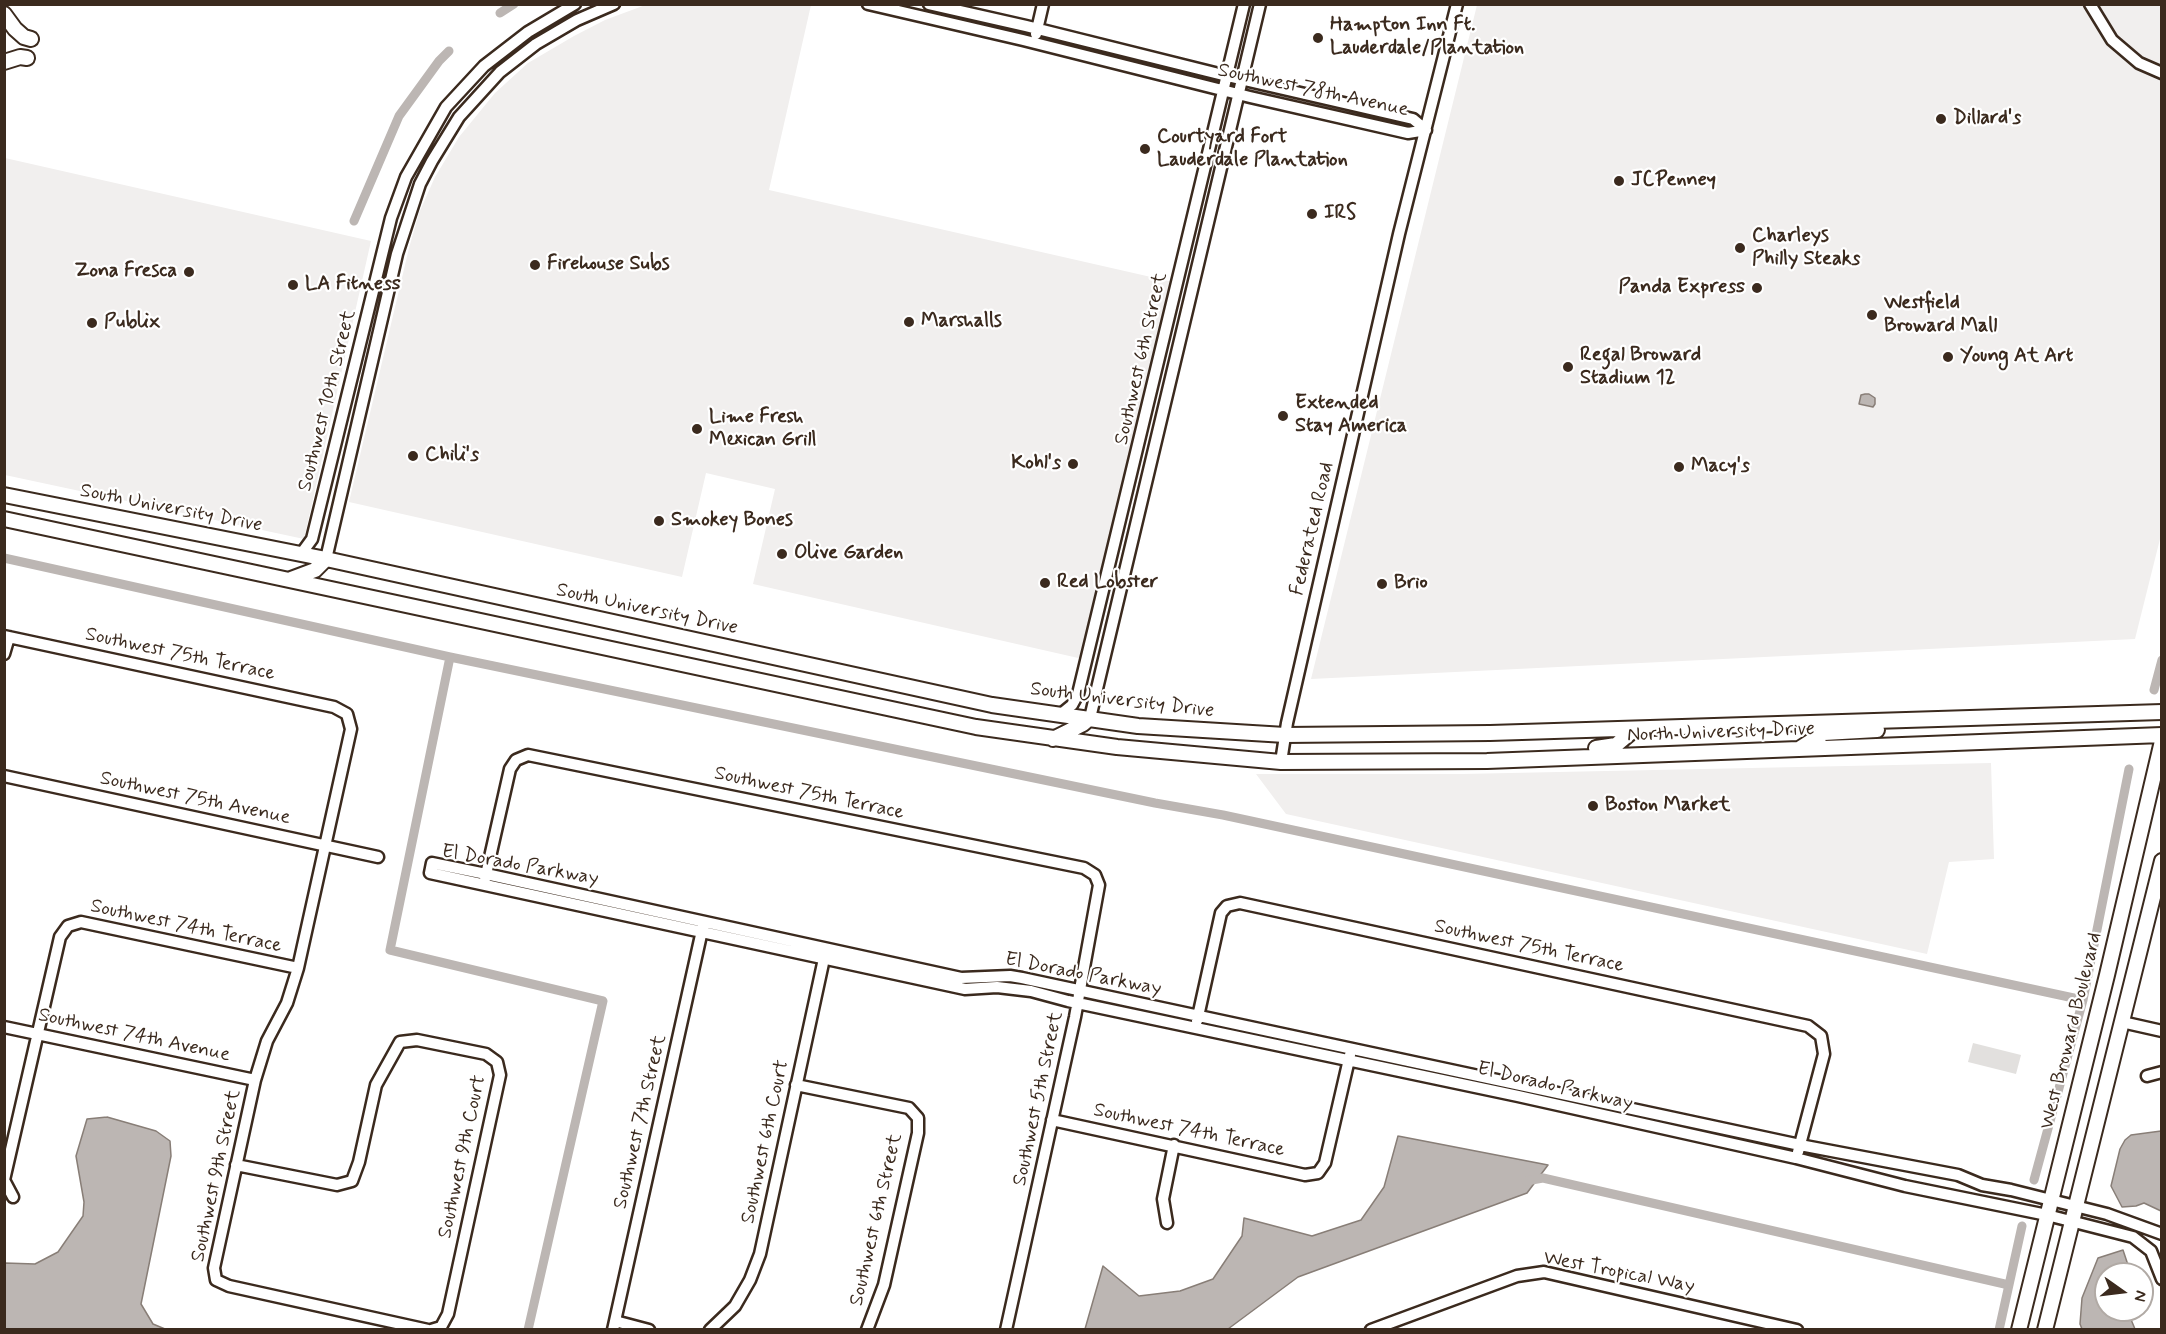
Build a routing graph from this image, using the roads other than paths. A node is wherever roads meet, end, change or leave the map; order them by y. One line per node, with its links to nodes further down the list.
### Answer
1 (575, 4): 24 (street, Southwest 10th Street)
2 (614, 4): 25 (street, Southwest 10th Street)
3 (868, 4): 13 (street, Southwest 78th Avenue)
4 (929, 4): 11 (street, Southwest 78th Avenue)
5 (1043, 4): 11 (street)
6 (1244, 4): 17 (street, Southwest 6th Street)
7 (1260, 4): 18 (street, Southwest 6th Street)
8 (1457, 4): 21 (street, Federated Road)
9 (2090, 4): 16 (street)
10 (4, 14): 12 (main road)
11 (1038, 29): 13 (street); 17 (street, Southwest 78th Avenue)
12 (31, 39)
13 (1034, 43): 19 (street, Southwest 78th Avenue)
14 (27, 58): 15 (main road)
15 (4, 62)
16 (2162, 73)
17 (1227, 76): 18 (street, Southwest 78th Avenue); 19 (street, Southwest 6th Street)
18 (1242, 80): 20 (street, Southwest 6th Street); 21 (street, Southwest 78th Avenue)
19 (1223, 90): 20 (street, Southwest 78th Avenue); 30 (street, Southwest 6th Street)
20 (1239, 94): 21 (street, Southwest 78th Avenue); 31 (street, Southwest 6th Street)
21 (1426, 130): 34 (street, Federated Road)
22 (4, 495): 24 (main road, South University Drive)
23 (4, 519): 26 (main road)
24 (301, 554): 25 (main road, South University Drive)
25 (326, 559): 26 (main road); 30 (main road, South University Drive)
26 (291, 579): 36 (main road)
27 (7, 636): 28 (street); 42 (street, Southwest 75th Terrace)
28 (4, 654)
29 (2162, 712): 32 (main road, North University Drive)
30 (1061, 714): 31 (main road, South University Drive)
31 (1090, 718): 34 (main road, South University Drive); 36 (main road)
32 (1933, 719): 33 (main road, North University Drive); 38 (main road)
33 (1635, 729): 34 (main road, North University Drive); 39 (main road)
34 (1285, 735): 40 (street, Federated Road)
35 (2162, 735): 38 (main road, North University Drive)
36 (1053, 739): 40 (main road)
37 (2162, 741): 70 (main road, West Broward Boulevard)
38 (1799, 749): 39 (main road, North University Drive)
39 (1425, 761): 40 (main road, North University Drive)
40 (1281, 762)
41 (4, 776): 42 (street, Southwest 75th Avenue)
42 (325, 846): 43 (street, Southwest 75th Avenue); 50 (street)
43 (378, 857)
44 (2162, 861): 54 (main road)
45 (486, 874): 46 (street, Southwest 75th Terrace); 47 (street); 47 (street, El Dorado Parkway); 48 (street, El Dorado Parkway)
46 (1095, 876): 51 (street, Southwest 5th Street)
47 (484, 885): 48 (street, El Dorado Parkway)
48 (703, 927): 49 (street, El Dorado Parkway); 78 (street, Southwest 7th Street)
49 (825, 954): 51 (street, El Dorado Parkway); 52 (street, El Dorado Parkway); 62 (street, Southwest 6th Court)
50 (298, 968): 57 (street, Southwest 74th Terrace); 61 (street, Southwest 9th Street)
51 (1080, 991): 52 (street, Southwest 5th Street); 53 (street, El Dorado Parkway)
52 (1077, 1003): 53 (street, El Dorado Parkway); 63 (street, Southwest 5th Street)
53 (1197, 1022): 58 (street, El Dorado Parkway); 65 (street, Southwest 75th Terrace)
54 (2122, 1022): 56 (street); 71 (main road)
55 (4, 1027): 57 (street, Southwest 74th Avenue)
56 (2162, 1031)
57 (38, 1035): 61 (street, Southwest 74th Avenue); 68 (street)
58 (1350, 1055): 64 (street, Southwest 74th Terrace); 65 (street, El Dorado Parkway); 66 (street, El Dorado Parkway)
59 (2162, 1072): 60 (street)
60 (2146, 1076)
61 (255, 1080): 67 (street, Southwest 9th Street)
62 (796, 1085): 81 (street, Southwest 6th Court); 82 (street, Southwest 6th Street)
63 (1052, 1120): 64 (street, Southwest 74th Terrace); 83 (street, Southwest 5th Street)
64 (1174, 1145): 74 (street)
65 (1800, 1145): 66 (street); 70 (street, El Dorado Parkway)
66 (1796, 1158): 72 (street, El Dorado Parkway)
67 (236, 1166): 77 (street, Southwest 9th Street); 79 (street, Southwest 9th Court)
68 (4, 1180): 69 (street)
69 (13, 1197)
70 (2050, 1200): 71 (street, El Dorado Parkway); 72 (main road, West Broward Boulevard)
71 (2075, 1206): 73 (main road); 75 (street, El Dorado Parkway)
72 (2047, 1215): 73 (street, El Dorado Parkway); 86 (main road, West Broward Boulevard)
73 (2072, 1221): 76 (street, El Dorado Parkway); 87 (main road)
74 (1167, 1223)
75 (2162, 1234)
76 (2162, 1279)
77 (216, 1280): 79 (street, Southwest 9th Court)
78 (614, 1325): 80 (street)
79 (430, 1329)
80 (649, 1329)
81 (710, 1329)
82 (867, 1329)
83 (1006, 1329)
84 (1371, 1329): 85 (street, West Tropical Way)
85 (1797, 1329)
86 (2019, 1329)
87 (2045, 1329)

